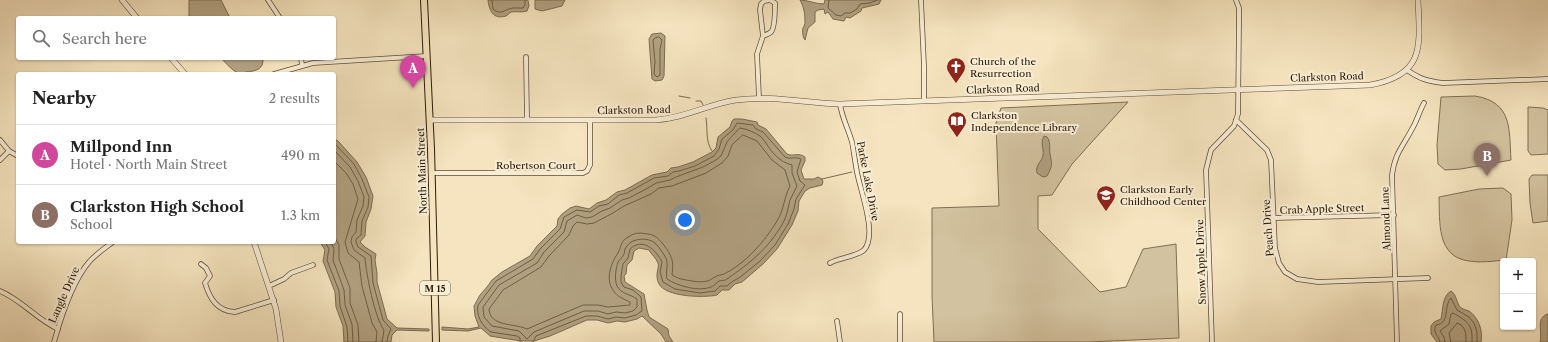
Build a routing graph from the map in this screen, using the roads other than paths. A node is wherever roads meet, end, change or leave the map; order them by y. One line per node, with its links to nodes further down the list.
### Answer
1 (122, 0): 7 (street)
2 (268, 0): 8 (street)
3 (424, 0): 10 (main road, North Main Street / M 15)
4 (921, 0): 21 (street)
5 (1236, 0): 19 (street)
6 (1418, 0): 15 (street, Clarkston Road)
7 (135, 16)
8 (279, 16)
9 (762, 36): 9 (street); 20 (street)
10 (427, 56): 14 (street); 25 (main road, North Main Street / M 15)
11 (526, 57): 24 (street)
12 (173, 60): 16 (street)
13 (301, 60): 14 (street)
14 (302, 65): 17 (street)
15 (1407, 70): 18 (street); 19 (street, Clarkston Road)
16 (183, 72)
17 (280, 72)
18 (1548, 80)
19 (1237, 90): 21 (street, Clarkston Road); 27 (street)
20 (759, 98): 23 (street, Clarkston Road); 26 (street, Clarkston Road)
21 (924, 101): 23 (street, Clarkston Road)
22 (1424, 103): 33 (street, Almond Lane)
23 (840, 104): 37 (street, Parke Lake Drive)
24 (526, 119): 25 (street, Clarkston Road); 26 (street, Clarkston Road)
25 (430, 120): 32 (main road, North Main Street / M 15)
26 (590, 120): 32 (street, Robertson Court)
27 (1236, 120): 34 (street, Peach Drive); 53 (street, Snow Apple Drive)
28 (0, 140): 29 (street)
29 (9, 150): 30 (street); 31 (street)
30 (16, 155)
31 (0, 160)
32 (432, 172): 50 (main road, North Main Street / M 15)
33 (1394, 215): 34 (street, Crab Apple Street); 41 (street, Almond Lane)
34 (1274, 218): 41 (street, Peach Drive)
35 (110, 244): 47 (street, Langle Drive)
36 (255, 244): 42 (street)
37 (830, 263)
38 (201, 264): 44 (street)
39 (313, 265): 42 (street)
40 (1428, 278): 41 (street, Peach Drive)
41 (1396, 279): 54 (street, Almond Lane)
42 (269, 286): 44 (street)
43 (0, 290): 47 (street)
44 (274, 300): 49 (street)
45 (900, 314): 52 (street)
46 (837, 321): 51 (street)
47 (58, 329): 48 (street, Langle Drive)
48 (54, 342)
49 (281, 342)
50 (436, 342)
51 (840, 342)
52 (900, 342)
53 (1212, 342)
54 (1398, 342)

